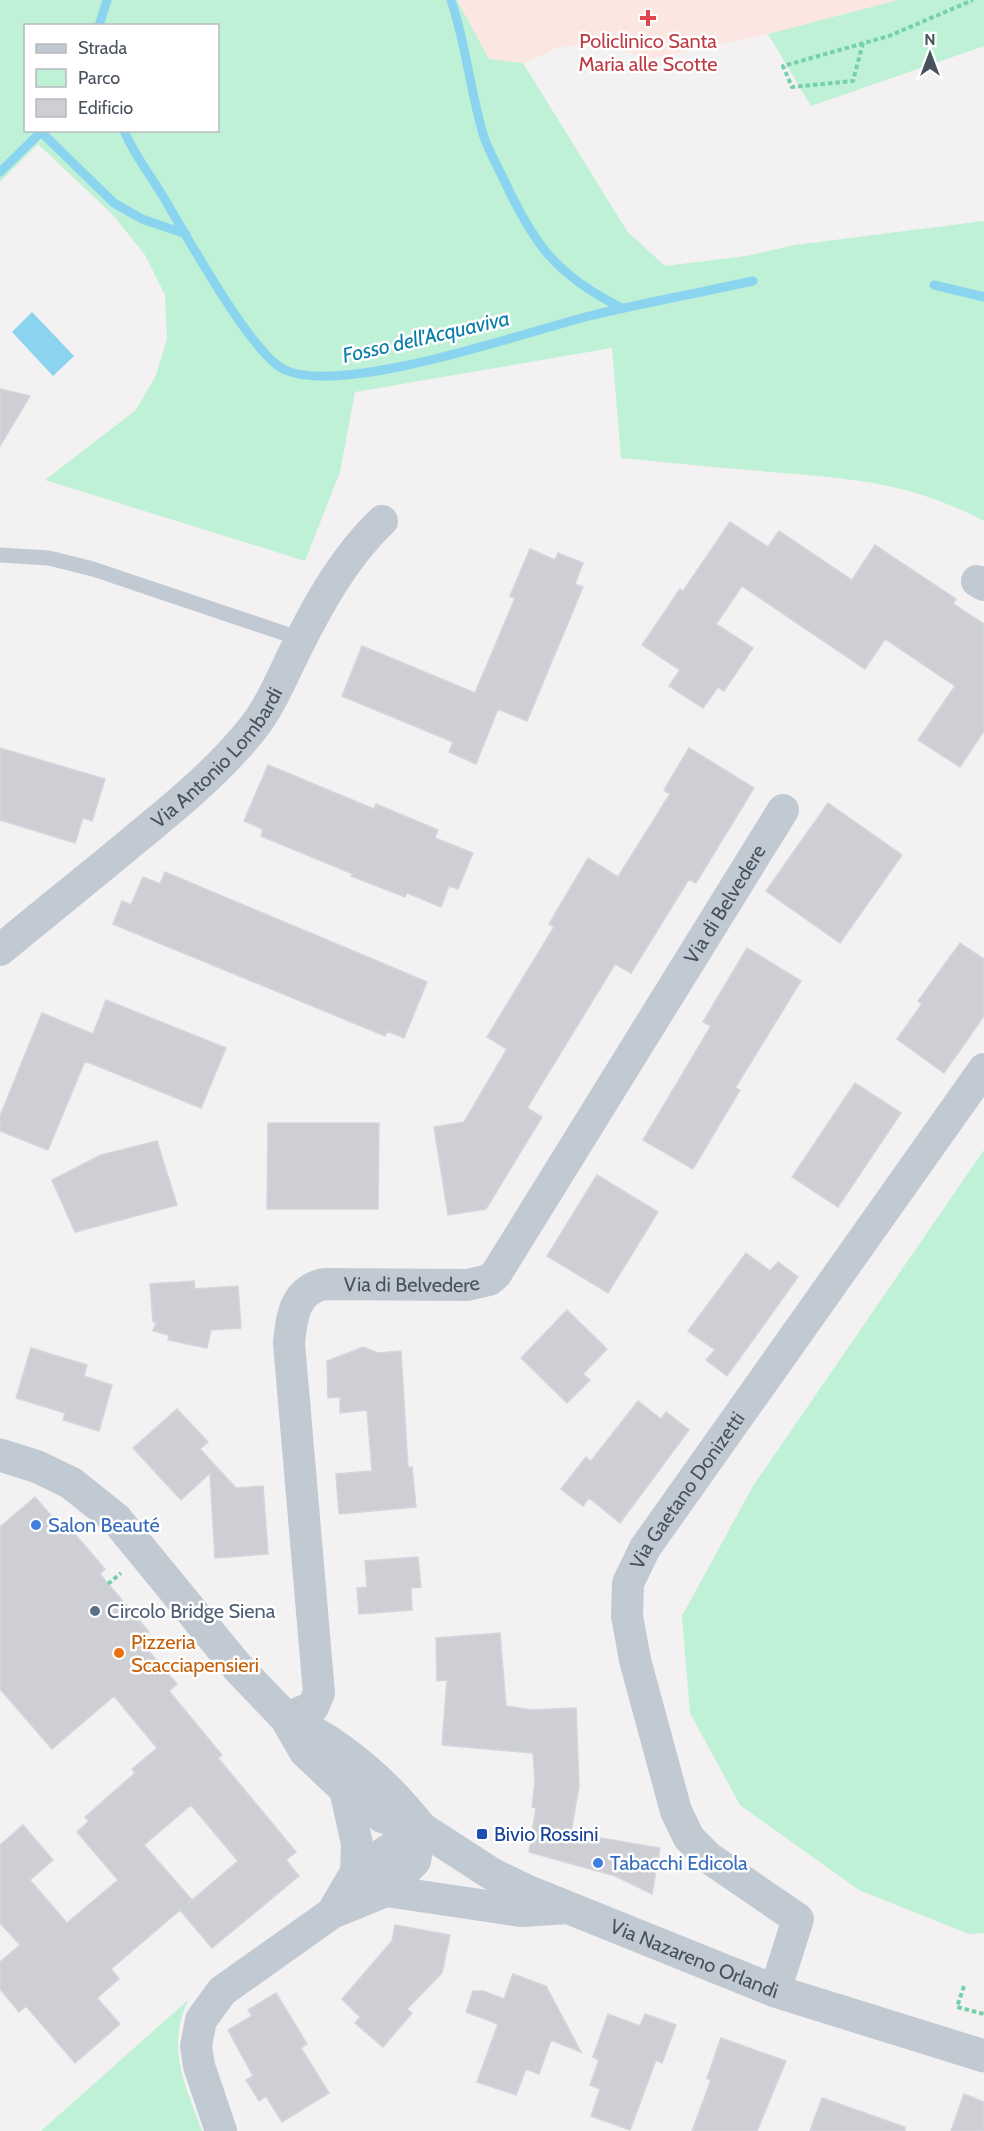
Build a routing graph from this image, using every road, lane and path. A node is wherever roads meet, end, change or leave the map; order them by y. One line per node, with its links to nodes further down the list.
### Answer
1 (973, 0): 2 (path)
2 (863, 43): 2 (path)
3 (382, 521): 5 (street, Via Antonio Lombardi)
4 (0, 555): 5 (lane)
5 (301, 639): 7 (street, Via Antonio Lombardi)
6 (783, 810): 12 (street, Via di Belvedere)
7 (0, 950)
8 (984, 1069): 20 (street, Via Gaetano Donizetti)
9 (0, 1455): 12 (street, Via Nazareno Orlandi)
10 (124, 1571): 11 (path)
11 (108, 1584)
12 (286, 1718): 13 (street, Via Nazareno Orlandi); 14 (street, Via Nazareno Orlandi)
13 (345, 1789): 14 (street, Via Nazareno Orlandi); 15 (street)
14 (421, 1828): 15 (street); 16 (street); 17 (street, Via Nazareno Orlandi)
15 (356, 1872): 18 (street)
16 (386, 1891): 17 (street); 18 (street)
17 (568, 1908): 20 (street, Via Nazareno Orlandi)
18 (332, 1913): 23 (street)
19 (964, 1986): 21 (path)
20 (775, 1991): 22 (street, Via Nazareno Orlandi)
21 (984, 2014)
22 (984, 2056)
23 (221, 2131)

